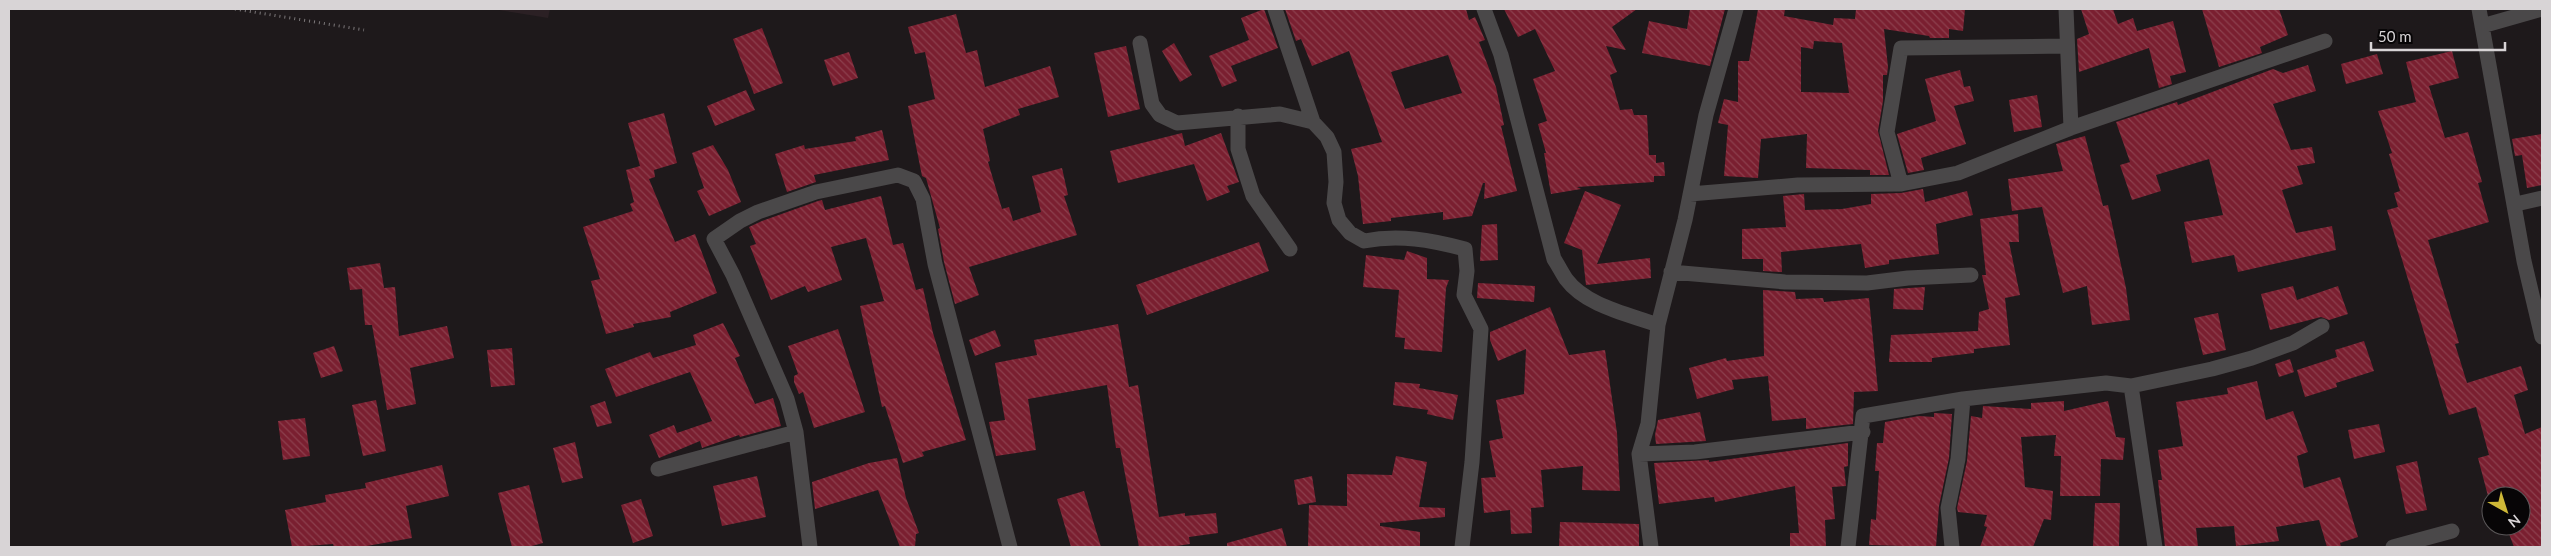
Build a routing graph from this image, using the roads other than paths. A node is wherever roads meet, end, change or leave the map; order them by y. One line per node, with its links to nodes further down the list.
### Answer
1 (1275, 9): 12 (street)
2 (1484, 9): 21 (street)
3 (1736, 9): 15 (street)
4 (2066, 9): 10 (street)
5 (2479, 9): 7 (street)
6 (2542, 10): 7 (street)
7 (2482, 26): 17 (street)
8 (2325, 41): 13 (street)
9 (1140, 43): 11 (street)
10 (2066, 46): 13 (street); 14 (street)
11 (1238, 116): 12 (street); 18 (street)
12 (1314, 122): 33 (street)
13 (2071, 128): 14 (street)
14 (1901, 184): 15 (street)
15 (1690, 194): 19 (street)
16 (2542, 198): 17 (street)
17 (2516, 204): 23 (street)
18 (1290, 249)
19 (1671, 272): 20 (street); 21 (street)
20 (1971, 275)
21 (1658, 326): 28 (street)
22 (2322, 326): 24 (street)
23 (2542, 338)
24 (2131, 386): 25 (street); 37 (street)
25 (1963, 399): 27 (street); 36 (street)
26 (796, 432): 29 (street); 31 (street); 32 (street)
27 (1863, 432): 28 (street); 35 (street)
28 (1639, 454): 34 (street)
29 (658, 470)
30 (2452, 531): 38 (street)
31 (810, 547)
32 (1010, 547)
33 (1462, 547)
34 (1651, 547)
35 (1848, 547)
36 (1952, 547)
37 (2154, 547)
38 (2393, 547)

